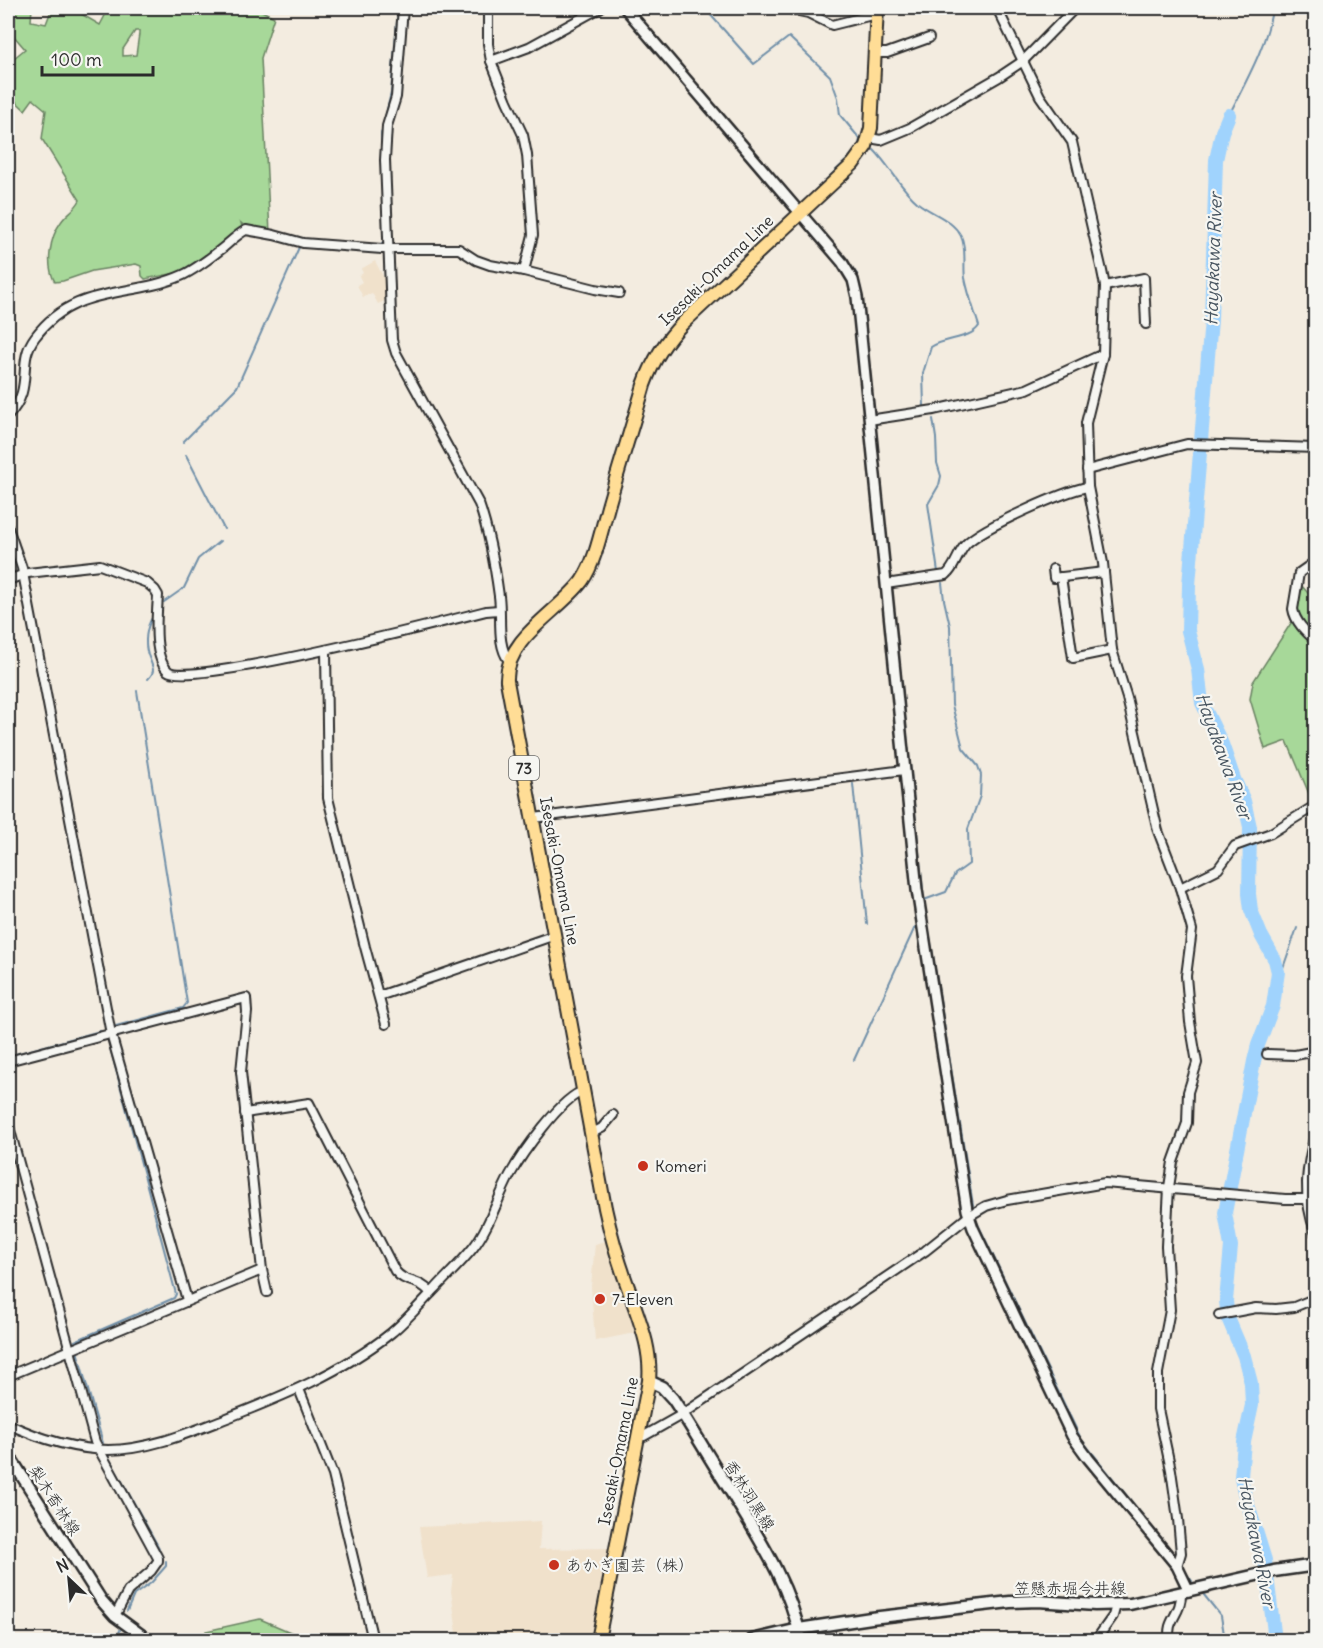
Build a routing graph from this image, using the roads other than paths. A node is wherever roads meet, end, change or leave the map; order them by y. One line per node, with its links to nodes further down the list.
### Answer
1 (403, 8): 15 (street)
2 (488, 8): 11 (street)
3 (600, 8): 11 (street)
4 (625, 8): 14 (street)
5 (784, 8): 8 (street)
6 (997, 8): 12 (street)
7 (1076, 8): 12 (street)
8 (877, 11): 10 (main road, Isesaki-Omama Line)
9 (929, 38): 10 (street)
10 (875, 53): 13 (main road, Isesaki-Omama Line)
11 (491, 61): 16 (street)
12 (1023, 61): 13 (street); 17 (street)
13 (869, 138): 14 (main road, Isesaki-Omama Line)
14 (799, 214): 22 (street); 38 (main road, Isesaki-Omama Line)
15 (390, 249): 16 (street); 21 (street); 34 (street)
16 (524, 271): 18 (street)
17 (1105, 286): 19 (street); 20 (street)
18 (619, 293)
19 (1146, 324)
20 (1103, 354): 22 (street); 24 (street)
21 (8, 416)
22 (869, 420): 33 (street)
23 (1316, 448): 24 (street)
24 (1087, 470): 25 (street)
25 (1088, 487): 29 (street); 33 (street)
26 (8, 528): 30 (street)
27 (1316, 561): 35 (street)
28 (1053, 569): 31 (street)
29 (1104, 572): 31 (street); 37 (street)
30 (23, 574): 32 (street); 36 (street); 46 (street)
31 (1061, 577): 37 (street)
32 (8, 580)
33 (886, 584): 39 (street)
34 (499, 610): 36 (street); 38 (street)
35 (1316, 640)
36 (327, 650): 44 (street)
37 (1112, 650): 42 (street)
38 (509, 661): 41 (main road, Isesaki-Omama Line / 73)
39 (904, 770): 41 (street); 59 (street)
40 (1316, 804): 42 (street)
41 (534, 818): 43 (main road, Isesaki-Omama Line / 73)
42 (1180, 888): 56 (street)
43 (555, 935): 44 (street); 50 (main road, Isesaki-Omama Line / 73)
44 (379, 996): 45 (street)
45 (386, 1024)
46 (111, 1034): 49 (street); 51 (street); 65 (street)
47 (1316, 1052): 48 (street)
48 (1267, 1054)
49 (8, 1061)
50 (584, 1091): 55 (main road, Isesaki-Omama Line / 73); 63 (street)
51 (245, 1113): 61 (street); 63 (street)
52 (614, 1115): 55 (street)
53 (8, 1123): 67 (street)
54 (1316, 1131): 57 (street)
55 (592, 1133): 69 (main road, Isesaki-Omama Line / 73)
56 (1169, 1187): 57 (street); 59 (street); 77 (street)
57 (1306, 1199): 58 (street); 60 (street)
58 (1316, 1199)
59 (969, 1216): 71 (street); 77 (street)
60 (1316, 1234)
61 (262, 1270): 62 (street); 65 (street)
62 (267, 1292)
63 (431, 1293): 70 (street)
64 (1316, 1298): 66 (street)
65 (187, 1300): 67 (street)
66 (1219, 1315)
67 (71, 1349): 68 (street); 74 (street)
68 (8, 1376)
69 (649, 1381): 71 (main road, 香林羽黒線); 73 (main road, Isesaki-Omama Line / 73)
70 (299, 1389): 74 (street); 83 (street)
71 (682, 1414): 73 (street); 81 (main road, 香林羽黒線)
72 (8, 1424): 74 (street)
73 (637, 1437): 84 (main road, Isesaki-Omama Line / 73)
74 (98, 1449): 80 (street)
75 (8, 1454): 80 (main road, 梨木香林線)
76 (1316, 1565): 78 (main road, 笠懸赤堀今井線)
77 (1177, 1566): 78 (street)
78 (1185, 1592): 79 (main road, 笠懸赤堀今井線); 88 (street)
79 (1116, 1605): 81 (main road, 笠懸赤堀今井線); 87 (street)
80 (115, 1616): 82 (main road, 梨木香林線)
81 (799, 1629): 85 (main road, 笠懸赤堀今井線); 86 (main road, 香林羽黒線)
82 (148, 1641)
83 (373, 1641)
84 (598, 1641)
85 (752, 1641)
86 (801, 1641)
87 (1096, 1641)
88 (1170, 1641)

